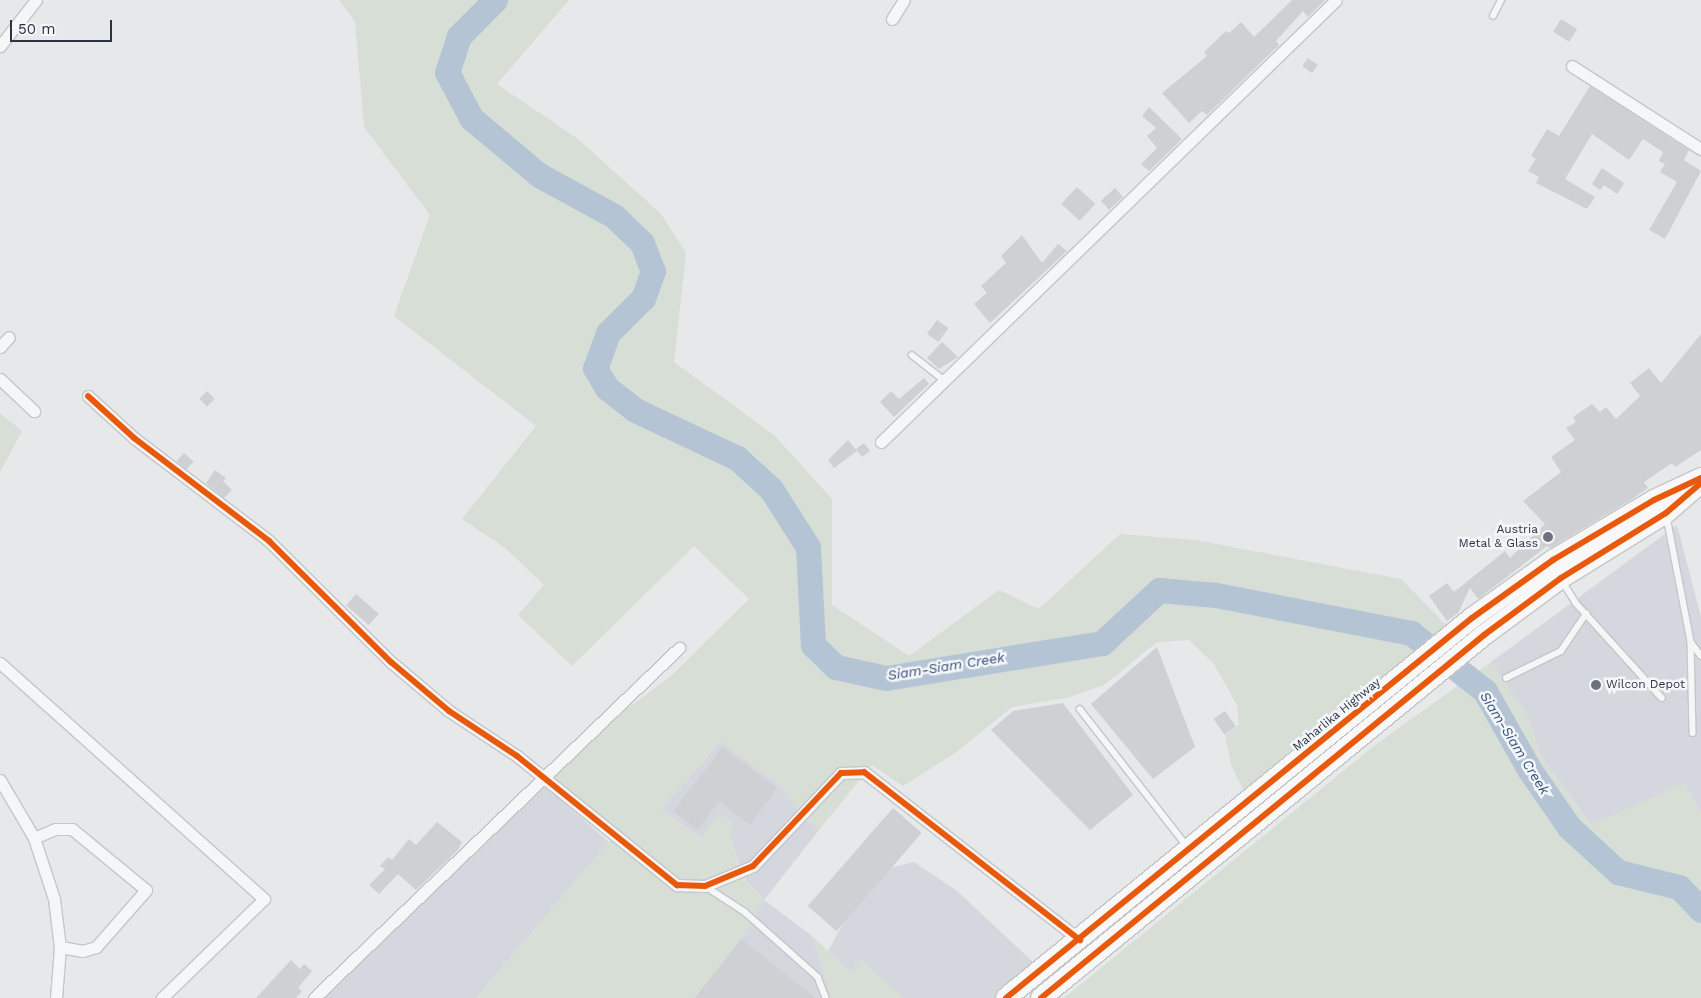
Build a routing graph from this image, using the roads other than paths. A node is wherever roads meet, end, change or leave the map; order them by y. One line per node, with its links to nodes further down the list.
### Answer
1 (36, 0): 7 (street)
2 (904, 0): 6 (street)
3 (1336, 0): 14 (street)
4 (1501, 0): 5 (lane)
5 (1493, 16)
6 (892, 19)
7 (0, 46)
8 (1572, 66): 9 (street)
9 (1701, 149)
10 (9, 337): 11 (street)
11 (0, 347)
12 (912, 355): 14 (lane)
13 (0, 379): 16 (street)
14 (944, 380): 17 (street)
15 (88, 396): 32 (street)
16 (34, 411)
17 (881, 442)
18 (1701, 478): 28 (highway, Maharlika Highway)
19 (1701, 483): 20 (highway, Maharlika Highway)
20 (1666, 513): 21 (highway, Maharlika Highway); 23 (lane)
21 (1560, 578): 22 (lane); 28 (highway, Maharlika Highway)
22 (1586, 614): 27 (lane); 29 (lane)
23 (1691, 642): 25 (lane); 31 (lane)
24 (679, 648): 32 (street)
25 (1701, 656)
26 (0, 663): 40 (street)
27 (1506, 678)
28 (1393, 697): 35 (highway, Maharlika Highway); 44 (highway, Maharlika Highway)
29 (1662, 698)
30 (1080, 709): 35 (lane)
31 (1693, 733)
32 (541, 777): 36 (street); 41 (street)
33 (0, 780): 34 (street)
34 (34, 838): 38 (street); 38 (street)
35 (1190, 849): 37 (highway, Maharlika Highway)
36 (705, 886): 37 (street); 42 (lane)
37 (1080, 940): 43 (highway, Maharlika Highway)
38 (60, 947): 39 (street)
39 (56, 998)
40 (162, 998)
41 (314, 998)
42 (826, 998)
43 (1006, 998)
44 (1041, 998)

